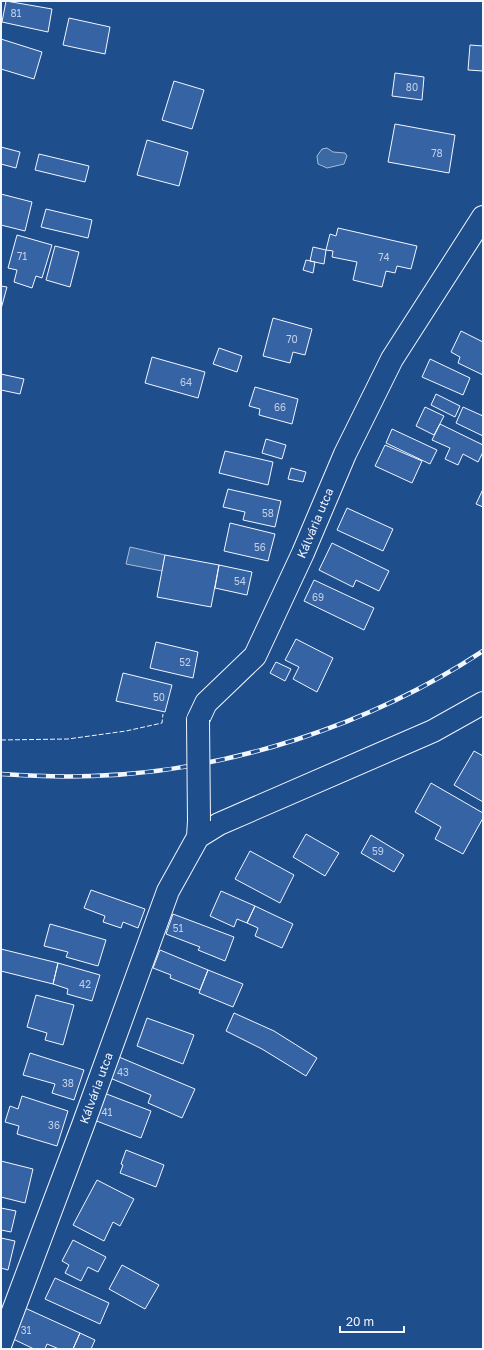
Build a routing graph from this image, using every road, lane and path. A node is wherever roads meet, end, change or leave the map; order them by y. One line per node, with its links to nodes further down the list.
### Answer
1 (483, 217): 3 (street, Kálvária utca, bridge)
2 (483, 703): 3 (street, Kálvária utca)
3 (198, 829): 4 (street, Kálvária utca)
4 (1, 1343)

